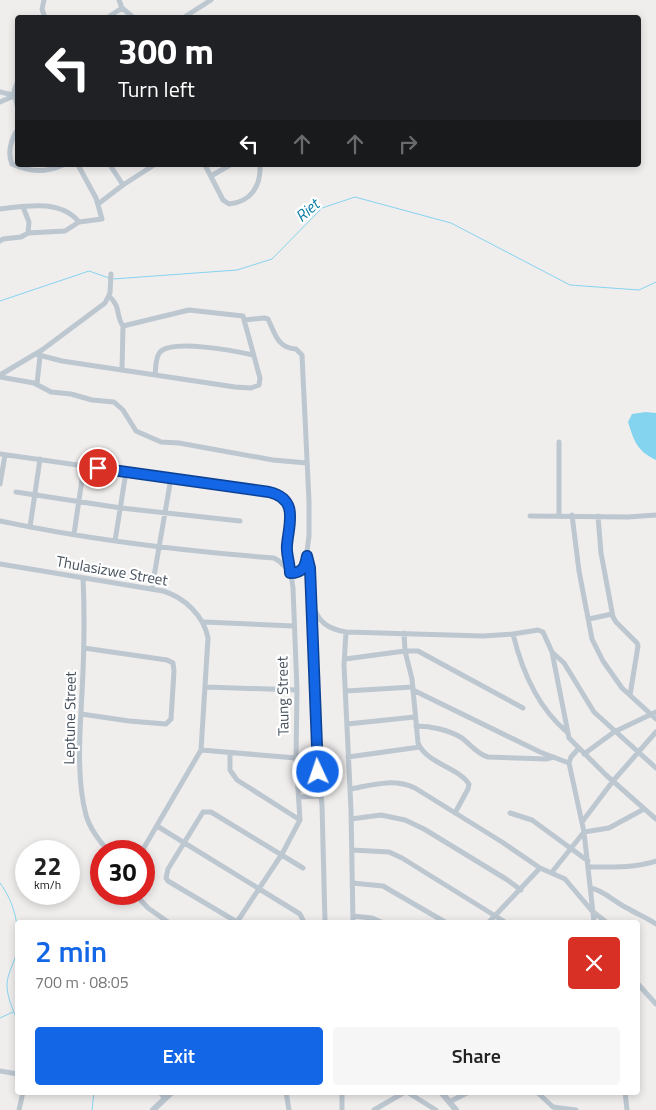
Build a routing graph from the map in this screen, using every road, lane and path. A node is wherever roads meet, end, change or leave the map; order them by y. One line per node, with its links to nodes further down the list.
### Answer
1 (44, 0): 5 (street)
2 (119, 0): 4 (street)
3 (211, 0): 8 (street)
4 (122, 8): 6 (street); 7 (street)
5 (44, 15)
6 (112, 15)
7 (130, 15)
8 (187, 15)
9 (0, 92): 10 (street)
10 (15, 96)
11 (15, 96): 12 (street)
12 (0, 102)
13 (15, 136): 14 (street)
14 (15, 165)
15 (26, 167): 16 (street)
16 (52, 167)
17 (80, 167): 25 (street)
18 (111, 167): 24 (street)
19 (206, 167): 23 (street)
20 (227, 167): 23 (street)
21 (260, 167): 23 (street)
22 (144, 168): 24 (street)
23 (211, 176)
24 (123, 185): 25 (street)
25 (98, 204): 28 (street)
26 (24, 207): 27 (street); 28 (street); 29 (street)
27 (0, 209)
28 (79, 222): 29 (street)
29 (28, 233): 30 (street)
30 (0, 241)
31 (112, 274): 32 (street)
32 (109, 296): 34 (street); 35 (street)
33 (244, 320): 34 (street); 36 (street); 44 (street)
34 (123, 326): 37 (street)
35 (37, 355): 37 (street); 39 (street); 40 (street)
36 (253, 355): 38 (street); 38 (street)
37 (122, 369): 38 (street)
38 (155, 375)
39 (0, 376): 40 (street)
40 (37, 384): 44 (street)
41 (559, 442): 57 (street)
42 (2, 455): 43 (street); 48 (street)
43 (40, 459): 45 (street); 50 (street)
44 (307, 463): 65 (street)
45 (84, 466): 46 (street); 51 (street)
46 (126, 472): 47 (street); 52 (street)
47 (171, 478): 53 (street); 67 (street, Taung Street)
48 (0, 484)
49 (16, 492): 50 (street)
50 (35, 495): 51 (street); 61 (street)
51 (78, 501): 52 (street); 62 (street)
52 (121, 508): 53 (street); 63 (street)
53 (165, 513): 60 (street); 64 (street)
54 (572, 515): 57 (street); 58 (street); 72 (street)
55 (656, 515): 58 (street)
56 (530, 516): 57 (street)
57 (559, 516)
58 (598, 516): 71 (street)
59 (0, 521): 61 (street)
60 (240, 521)
61 (30, 528): 62 (street)
62 (74, 534): 63 (street)
63 (116, 541): 64 (street)
64 (160, 546): 67 (street); 69 (street)
65 (307, 556): 67 (street); 70 (street)
66 (0, 564): 68 (street, Thulasizwe Street)
67 (290, 573): 74 (street, Taung Street)
68 (83, 578): 69 (street, Thulasizwe Street); 78 (street, Leptune Street)
69 (152, 588): 73 (street, Thulasizwe Street)
70 (313, 605): 75 (street); 110 (street)
71 (612, 614): 72 (street); 86 (street)
72 (588, 619): 86 (street)
73 (204, 622): 74 (street); 82 (street)
74 (293, 626): 84 (street, Taung Street)
75 (346, 632): 76 (street); 81 (street)
76 (404, 633): 77 (street); 79 (street)
77 (513, 634): 80 (street); 94 (street)
78 (84, 648): 89 (street, Leptune Street); 89 (street)
79 (405, 651): 81 (street); 83 (street); 87 (street)
80 (552, 652): 94 (street); 95 (street)
81 (345, 659): 85 (street)
82 (206, 687): 84 (street); 99 (street)
83 (413, 688): 85 (street); 90 (street); 104 (street)
84 (297, 690): 105 (street, Taung Street)
85 (346, 691): 92 (street)
86 (630, 695): 88 (street)
87 (523, 708)
88 (654, 713): 91 (street); 95 (street)
89 (81, 714): 121 (street, Leptune Street)
90 (415, 717): 92 (street); 93 (street)
91 (656, 720)
92 (347, 724): 103 (street)
93 (416, 726): 97 (street); 104 (street)
94 (567, 732): 98 (street)
95 (614, 732): 100 (street); 102 (street)
96 (656, 732): 100 (street)
97 (420, 747): 103 (street); 113 (street)
98 (579, 748): 102 (street); 106 (street)
99 (201, 750): 101 (street); 119 (street)
100 (638, 752): 107 (street); 108 (street)
101 (230, 754): 105 (street); 117 (street)
102 (584, 754): 108 (street)
103 (348, 757): 109 (street)
104 (554, 757): 106 (street)
105 (296, 758): 111 (street, Taung Street)
106 (569, 763): 118 (street)
107 (656, 768)
108 (613, 781): 112 (street); 118 (street)
109 (350, 789): 113 (street); 115 (street)
110 (322, 796): 111 (street); 145 (street)
111 (299, 797): 117 (street, Taung Street)
112 (644, 809): 116 (street); 120 (street)
113 (455, 813): 131 (street)
114 (510, 813): 124 (street)
115 (351, 819): 125 (street); 136 (street)
116 (656, 819)
117 (300, 820): 126 (street)
118 (582, 822): 120 (street)
119 (157, 826): 122 (street); 123 (street)
120 (584, 832): 124 (street); 127 (street)
121 (100, 840)
122 (149, 840)
123 (184, 842): 126 (street); 134 (street); 142 (street)
124 (570, 848): 127 (street); 132 (street)
125 (352, 850): 133 (street); 139 (street)
126 (282, 854): 130 (street); 134 (street)
127 (588, 860): 129 (street)
128 (656, 860): 129 (street)
129 (588, 867): 135 (street)
130 (303, 868)
131 (540, 868): 132 (street); 136 (street)
132 (552, 872): 138 (street)
133 (352, 883): 140 (street); 147 (street)
134 (259, 888): 143 (street); 144 (street)
135 (591, 888): 138 (street); 152 (street)
136 (520, 890): 139 (street)
137 (145, 905): 141 (street)
138 (592, 911): 150 (street); 151 (street)
139 (495, 916): 148 (street); 149 (street)
140 (353, 919): 146 (street)
141 (165, 920)
142 (234, 920)
143 (238, 920)
144 (303, 920)
145 (325, 920)
146 (376, 920)
147 (442, 920)
148 (491, 920)
149 (502, 920)
150 (594, 920)
151 (603, 920)
152 (656, 924)
153 (640, 986): 154 (street)
154 (656, 1004)
155 (0, 1070): 156 (street)
156 (15, 1073)
157 (22, 1095): 170 (street)
158 (162, 1095): 168 (street)
159 (169, 1095): 168 (street)
160 (286, 1095): 172 (street)
161 (342, 1095): 173 (street)
162 (401, 1095): 174 (street)
163 (411, 1095): 175 (street)
164 (444, 1095): 169 (street)
165 (464, 1095): 169 (street)
166 (540, 1095): 177 (street)
167 (625, 1095): 178 (street)
168 (165, 1099): 171 (street)
169 (450, 1102): 176 (street)
170 (20, 1110)
171 (153, 1110)
172 (288, 1110)
173 (342, 1110)
174 (374, 1110)
175 (436, 1110)
176 (456, 1110)
177 (576, 1110)
178 (627, 1110)

